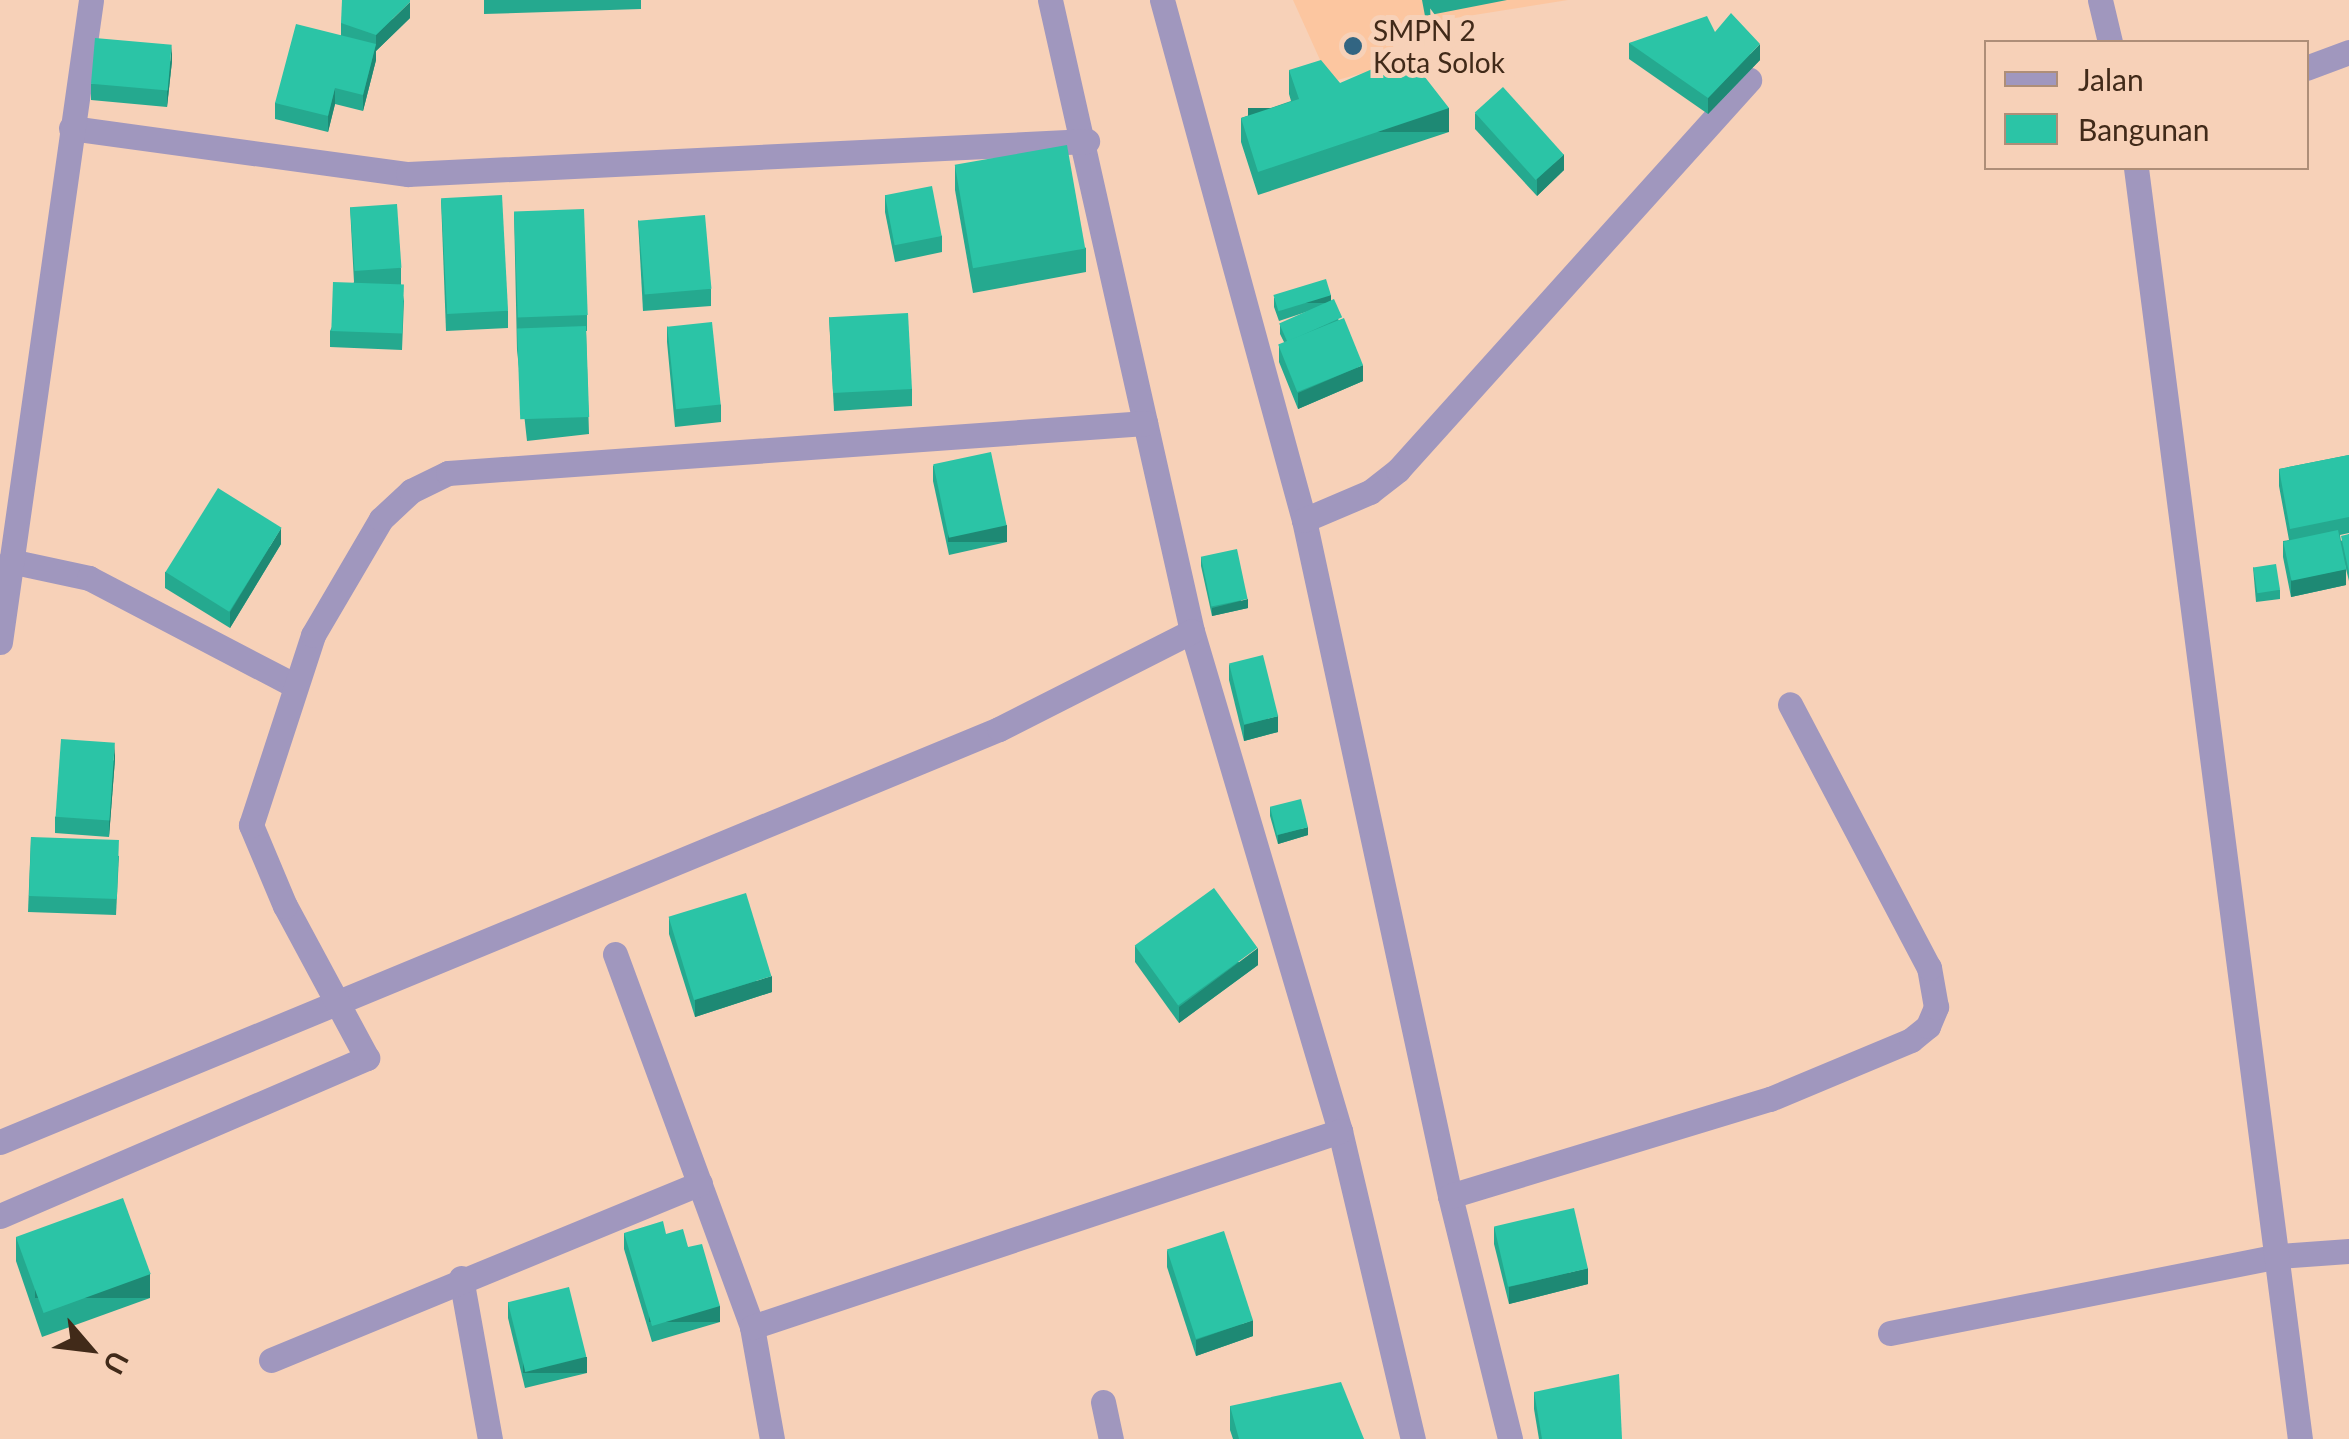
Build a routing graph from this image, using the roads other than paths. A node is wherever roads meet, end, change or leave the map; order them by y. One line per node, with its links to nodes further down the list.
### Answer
1 (91, 0): 9 (street)
2 (1050, 0): 10 (street)
3 (1162, 0): 13 (street)
4 (2100, 0): 5 (street)
5 (2110, 40)
6 (2349, 52): 7 (street)
7 (2309, 67)
8 (1749, 80): 13 (street)
9 (71, 128): 10 (street); 14 (street)
10 (1087, 141): 12 (street)
11 (2136, 170): 27 (street)
12 (1146, 423): 15 (street); 17 (street)
13 (1304, 520): 24 (street)
14 (10, 561): 16 (street); 17 (street)
15 (1192, 632): 20 (street); 21 (street)
16 (0, 642)
17 (296, 686): 20 (street)
18 (1790, 704): 24 (street)
19 (614, 954): 23 (street)
20 (340, 999): 22 (street); 25 (street)
21 (1340, 1131): 29 (street); 36 (street)
22 (0, 1142)
23 (700, 1183): 28 (street); 29 (street)
24 (1450, 1196): 37 (street)
25 (0, 1216)
26 (2349, 1251): 27 (street)
27 (2278, 1256): 30 (street); 38 (street)
28 (461, 1278): 31 (street); 33 (street)
29 (752, 1327): 34 (street)
30 (1890, 1333)
31 (270, 1360)
32 (1103, 1402): 35 (street)
33 (490, 1439)
34 (772, 1439)
35 (1111, 1439)
36 (1413, 1439)
37 (1510, 1439)
38 (2300, 1439)

